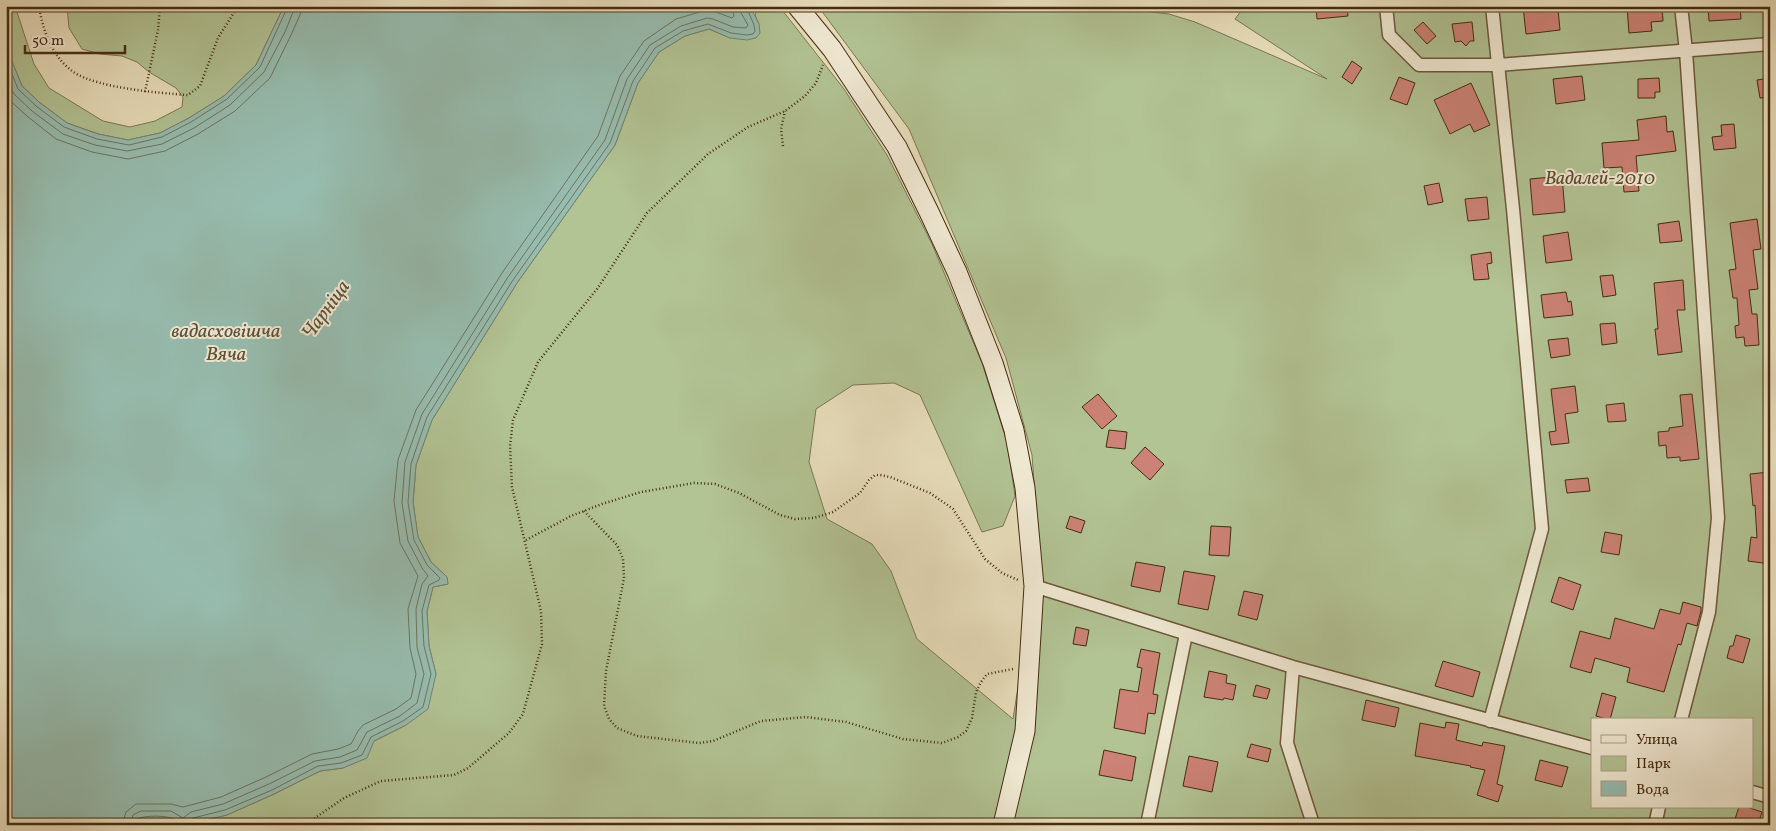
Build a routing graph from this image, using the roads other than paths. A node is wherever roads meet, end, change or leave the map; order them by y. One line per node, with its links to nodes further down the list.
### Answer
1 (798, 6): 8 (street)
2 (1386, 6): 7 (street)
3 (1492, 6): 7 (street)
4 (1681, 6): 6 (street)
5 (1770, 44): 6 (street)
6 (1686, 51): 7 (street); 11 (street)
7 (1498, 65): 12 (street)
8 (1034, 586): 9 (street); 18 (street)
9 (1186, 634): 10 (street); 19 (street)
10 (1293, 667): 12 (street); 17 (street)
11 (1682, 718)
12 (1490, 721): 13 (street)
13 (1591, 748)
14 (1754, 793): 15 (street)
15 (1770, 797)
16 (1659, 808): 20 (street)
17 (1312, 821)
18 (1003, 825)
19 (1147, 825)
20 (1655, 825)

